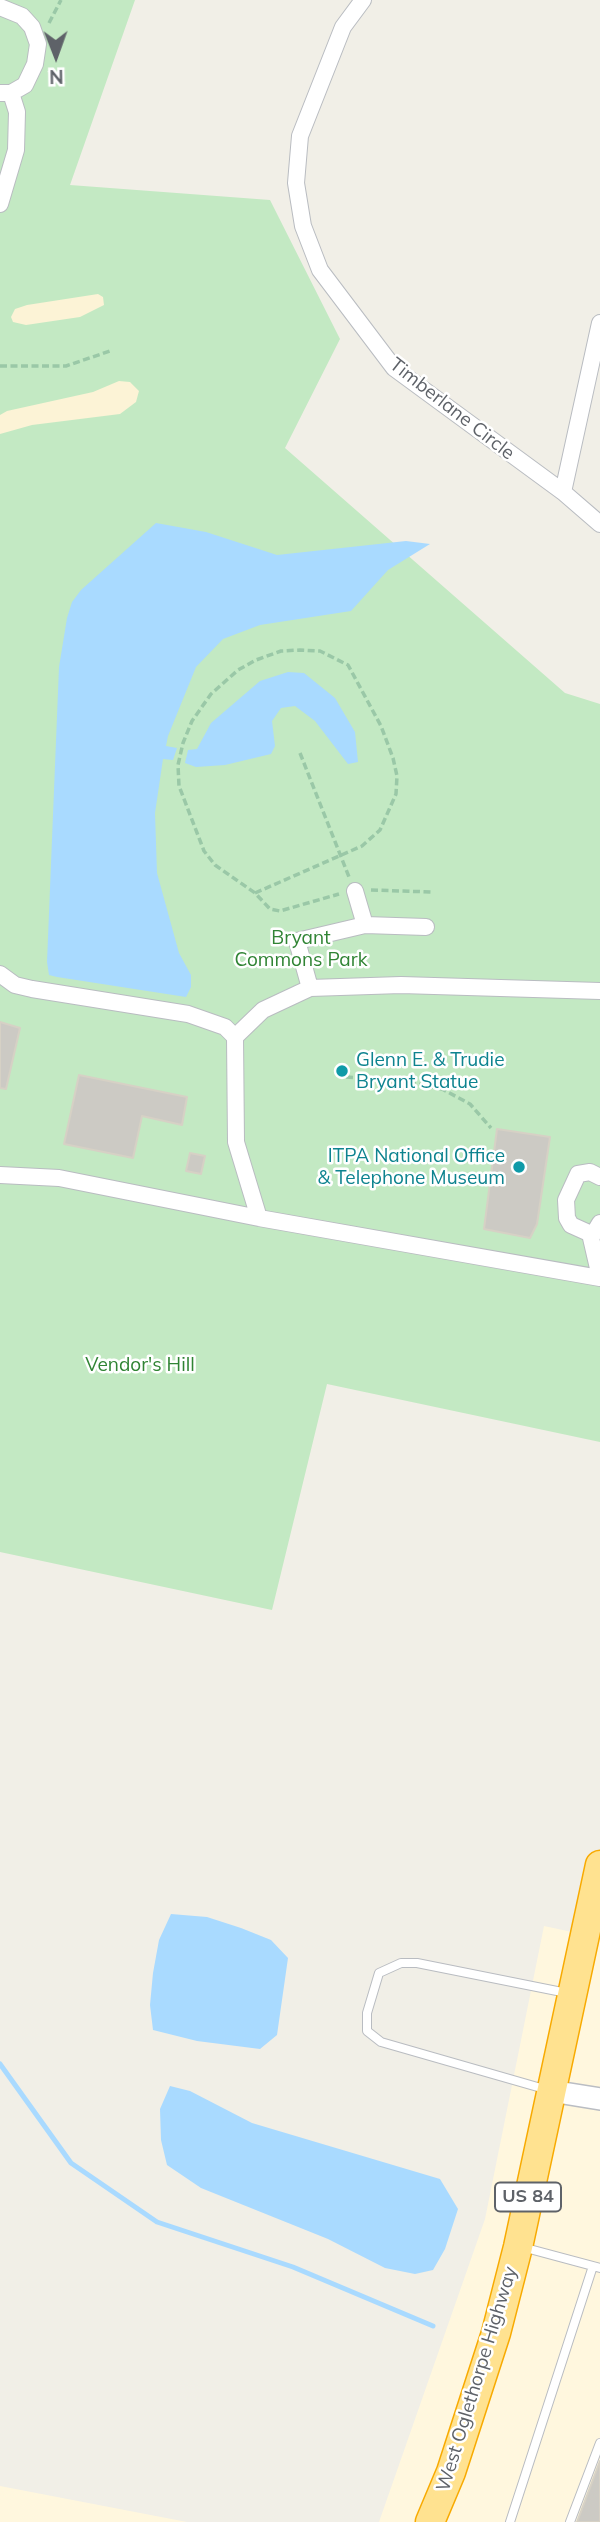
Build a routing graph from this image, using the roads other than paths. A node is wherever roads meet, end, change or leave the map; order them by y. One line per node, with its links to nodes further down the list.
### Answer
1 (363, 0): 6 (street, Timberlane Circle)
2 (0, 7): 3 (street)
3 (5, 93): 4 (street)
4 (0, 204)
5 (600, 323): 6 (street)
6 (563, 492): 7 (street, Timberlane Circle)
7 (600, 524)
8 (355, 891): 9 (street)
9 (365, 925): 10 (street); 12 (street)
10 (426, 927)
11 (0, 974): 14 (street)
12 (310, 988): 13 (street); 14 (street)
13 (600, 991)
14 (235, 1037): 17 (street)
15 (0, 1175): 17 (street)
16 (600, 1177): 18 (street)
17 (259, 1218): 19 (street)
18 (596, 1228): 19 (street)
19 (600, 1278)
20 (600, 1866): 21 (highway, West Oglethorpe Highway / US 84)
21 (572, 1994): 22 (highway, West Oglethorpe Highway / US 84); 22 (lane)
22 (551, 2091): 23 (street); 24 (highway, West Oglethorpe Highway / US 84)
23 (600, 2099)
24 (518, 2246): 25 (lane); 27 (highway, West Oglethorpe Highway / US 84)
25 (596, 2267): 28 (lane)
26 (600, 2443): 29 (lane)
27 (430, 2522)
28 (510, 2522)
29 (570, 2522)

